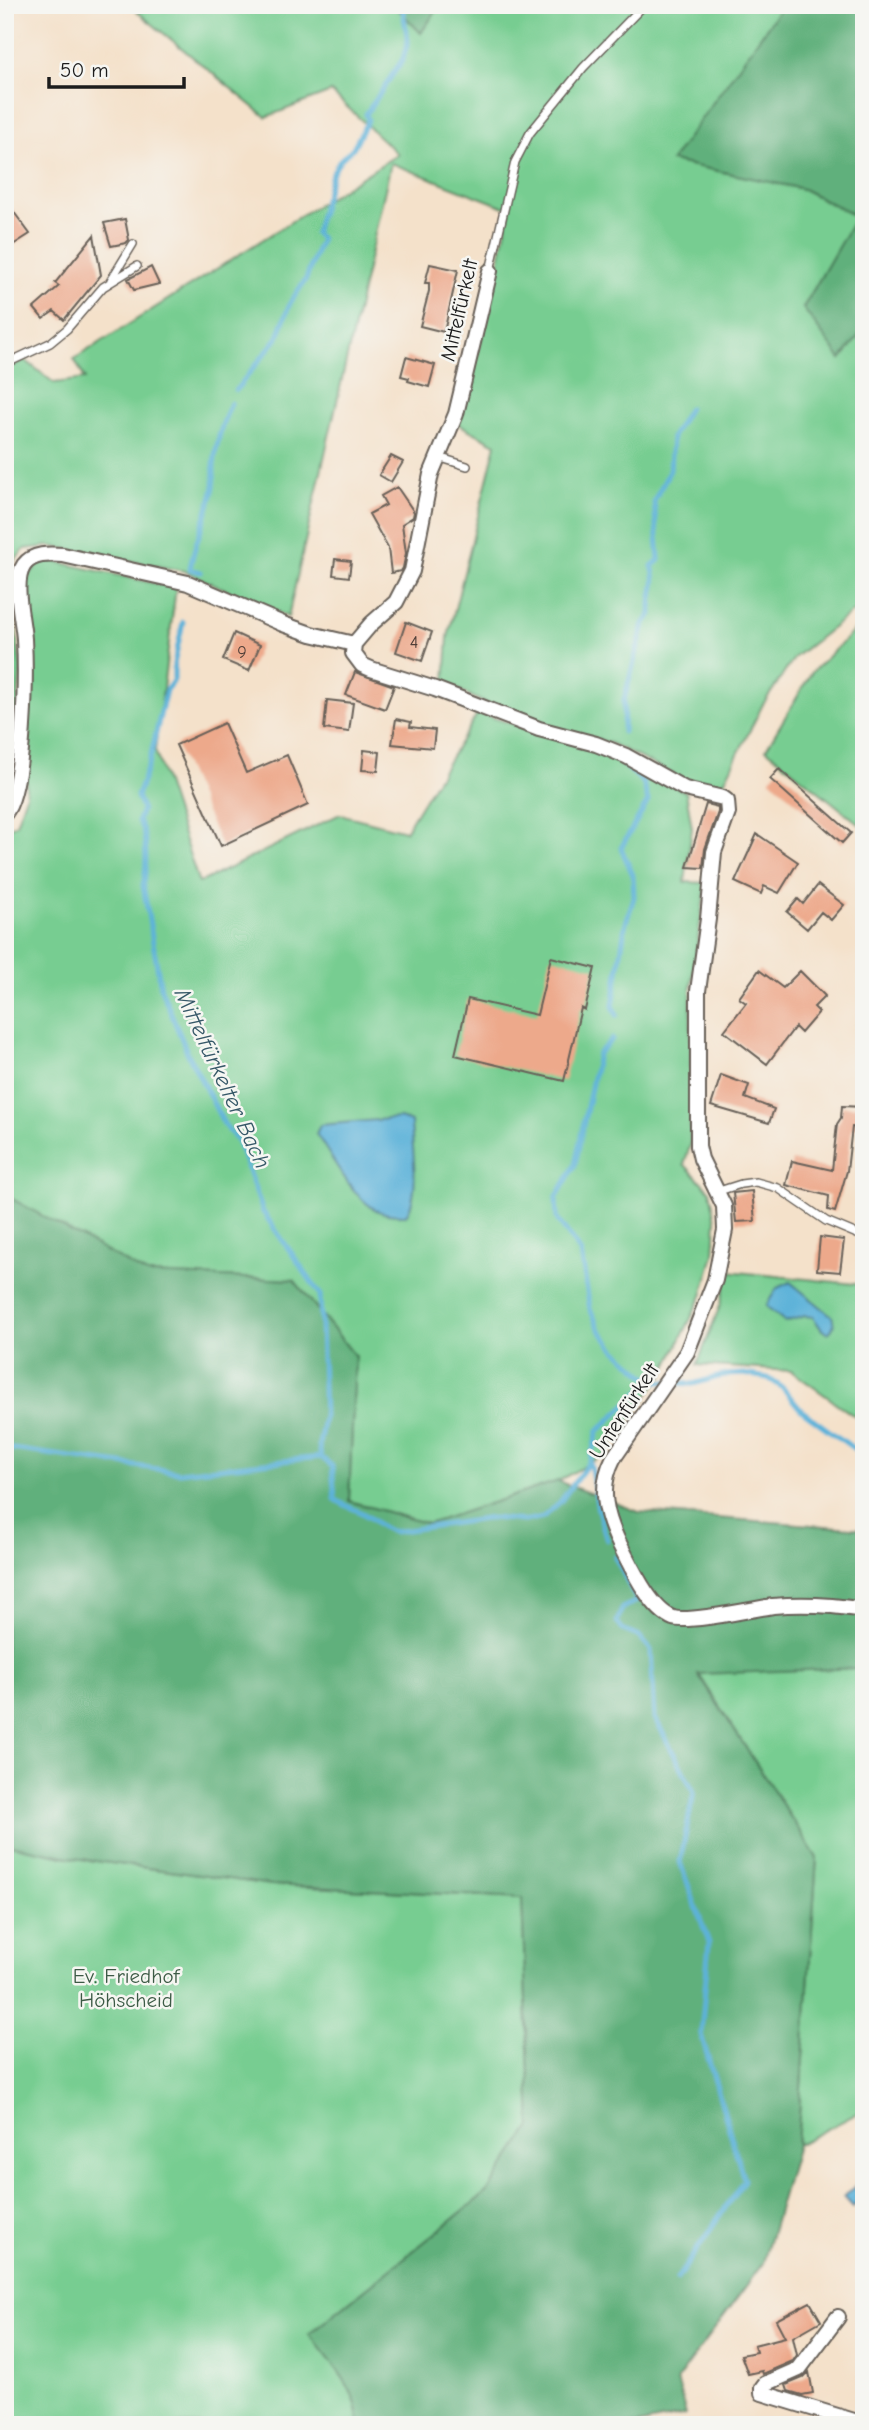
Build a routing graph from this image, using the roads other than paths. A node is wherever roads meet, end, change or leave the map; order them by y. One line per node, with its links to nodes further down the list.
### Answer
1 (644, 5): 4 (lane, Mittelfürkelt)
2 (133, 244): 5 (lane)
3 (137, 266): 5 (lane)
4 (490, 271): 7 (street, Mittelfürkelt)
5 (111, 281): 6 (lane)
6 (5, 364)
7 (437, 457): 8 (lane); 9 (street, Mittelfürkelt)
8 (467, 466)
9 (354, 644): 10 (street); 11 (street, Untenfürkelt)
10 (5, 813)
11 (719, 1191): 12 (lane); 13 (street, Untenfürkelt)
12 (862, 1236)
13 (864, 1610)
14 (838, 2317): 15 (street)
15 (864, 2424)

